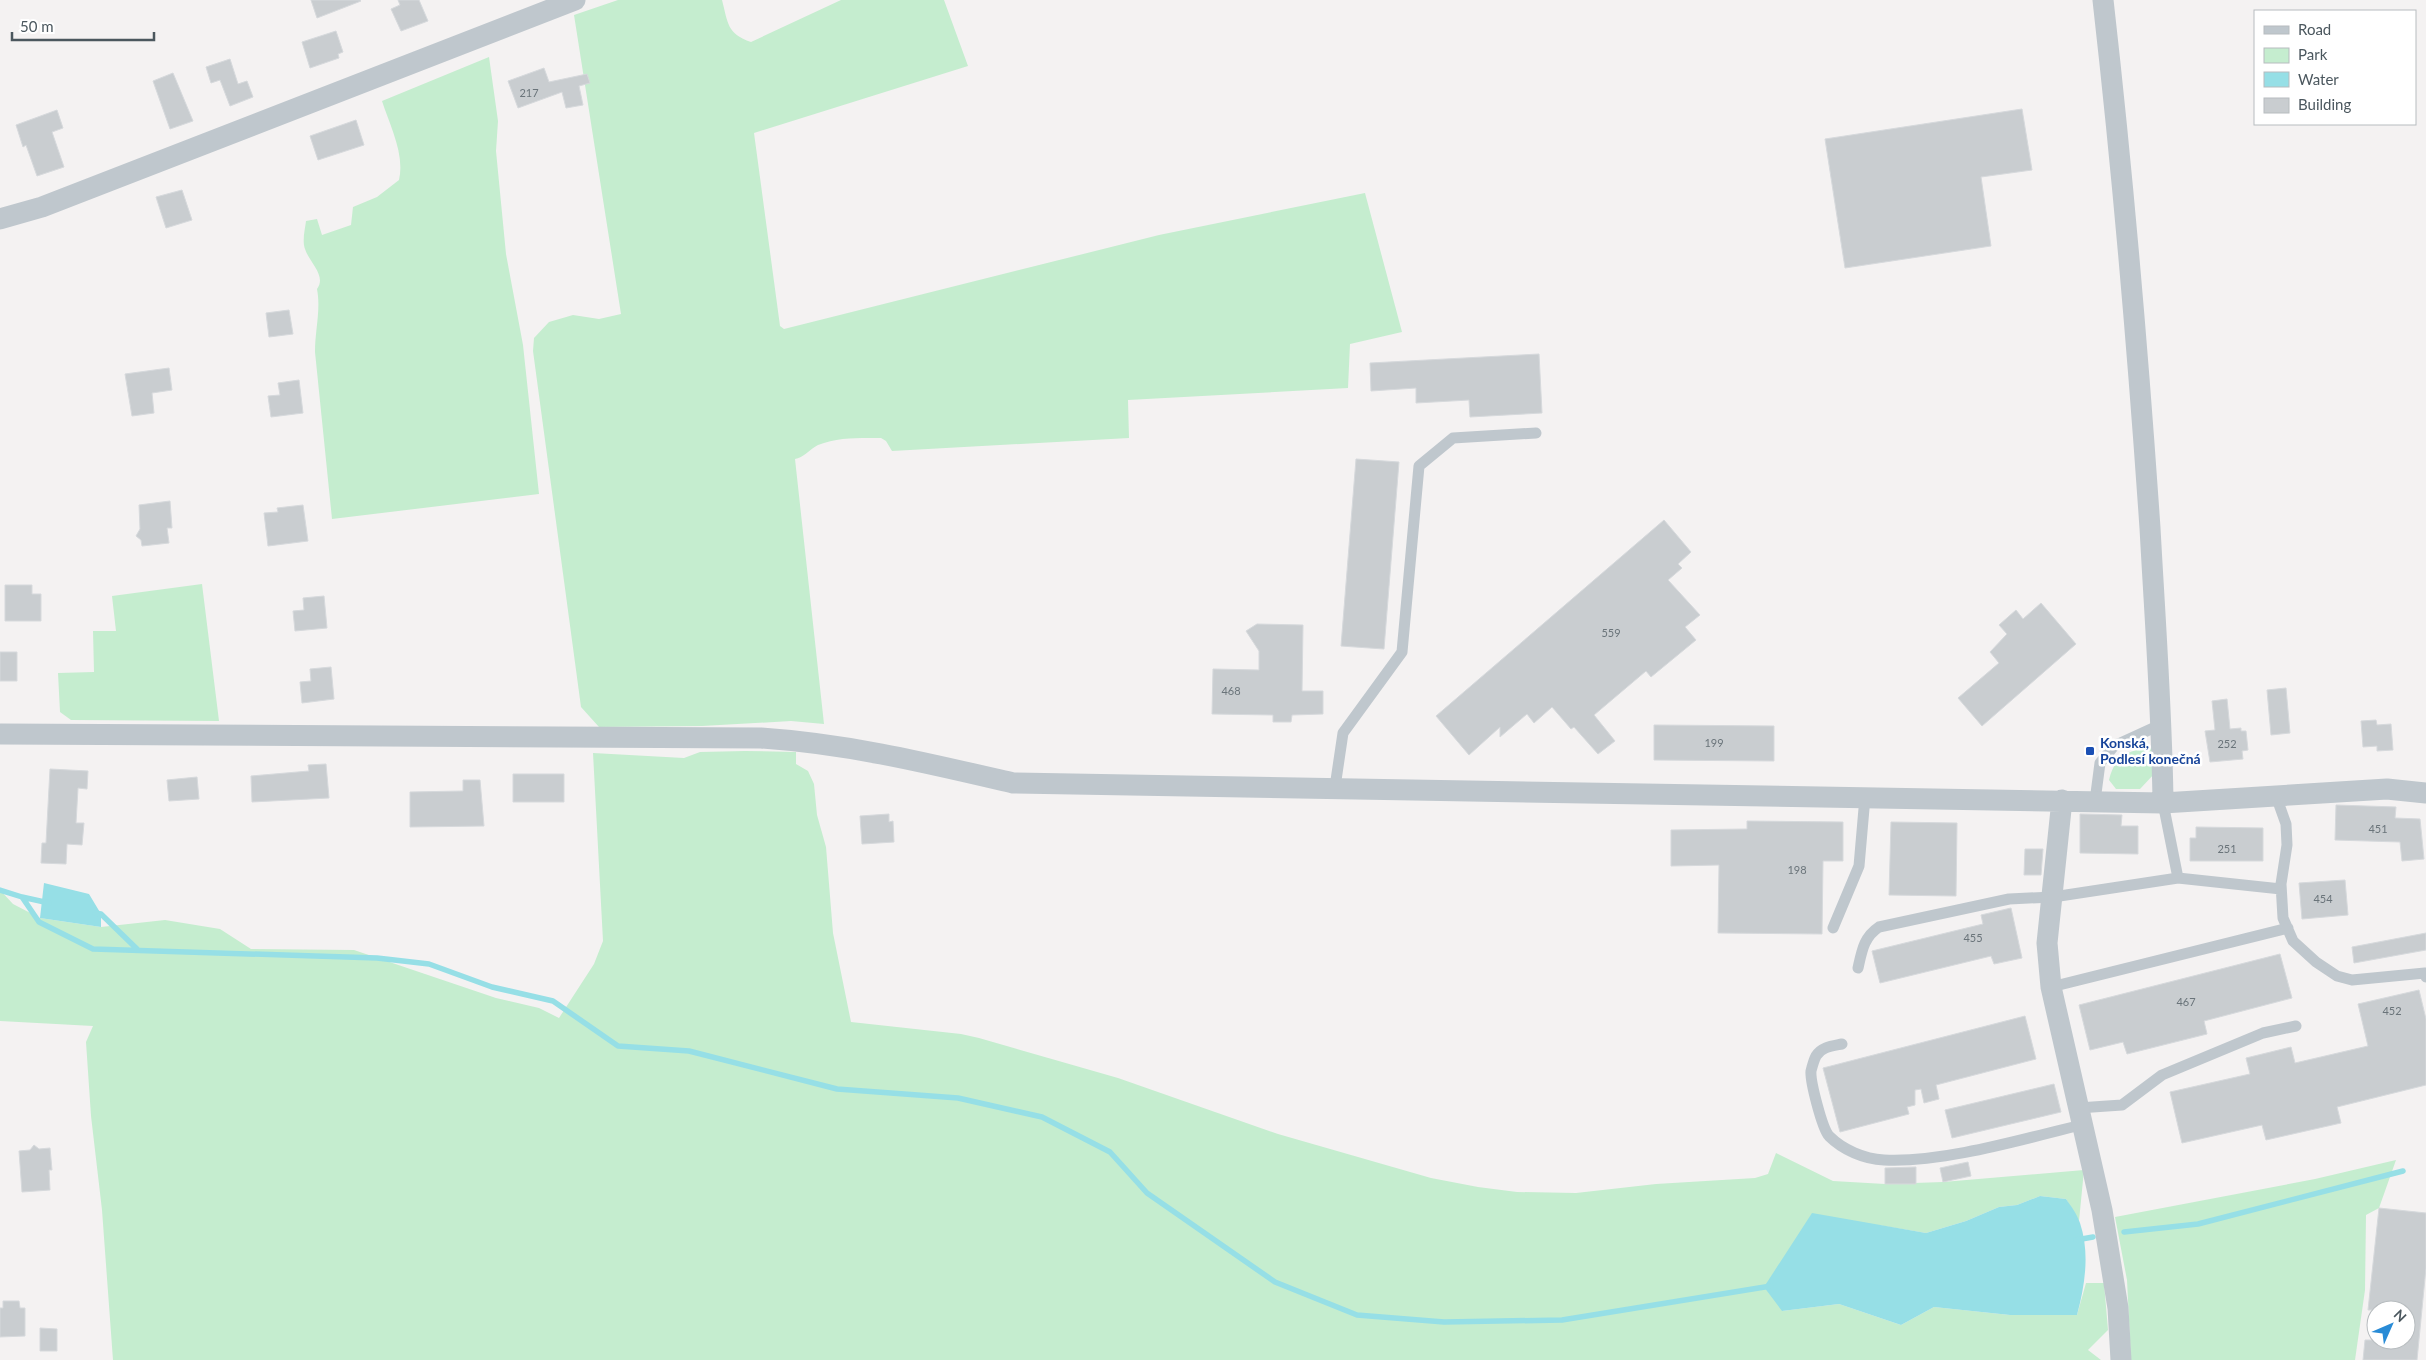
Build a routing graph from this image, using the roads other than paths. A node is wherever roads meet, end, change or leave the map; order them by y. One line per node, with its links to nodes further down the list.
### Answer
1 (575, 0): 3 (street)
2 (2103, 0): 5 (street)
3 (0, 219)
4 (1536, 433): 7 (lane)
5 (2162, 724): 12 (lane); 13 (street)
6 (0, 734): 7 (street)
7 (1335, 787): 10 (street)
8 (2426, 793): 9 (street)
9 (2276, 796): 13 (street); 15 (lane)
10 (1865, 797): 11 (street); 17 (lane)
11 (2062, 800): 12 (street); 16 (street)
12 (2095, 801): 13 (street)
13 (2163, 804): 14 (lane)
14 (2178, 878): 15 (lane); 16 (lane)
15 (2282, 890): 18 (lane)
16 (2053, 897): 19 (lane); 21 (street)
17 (1833, 928)
18 (2288, 928): 20 (lane); 21 (lane)
19 (1858, 968)
20 (2426, 977)
21 (2051, 987): 24 (street)
22 (2296, 1026): 24 (lane)
23 (1842, 1044): 24 (lane)
24 (2079, 1116): 25 (street)
25 (2121, 1360)

